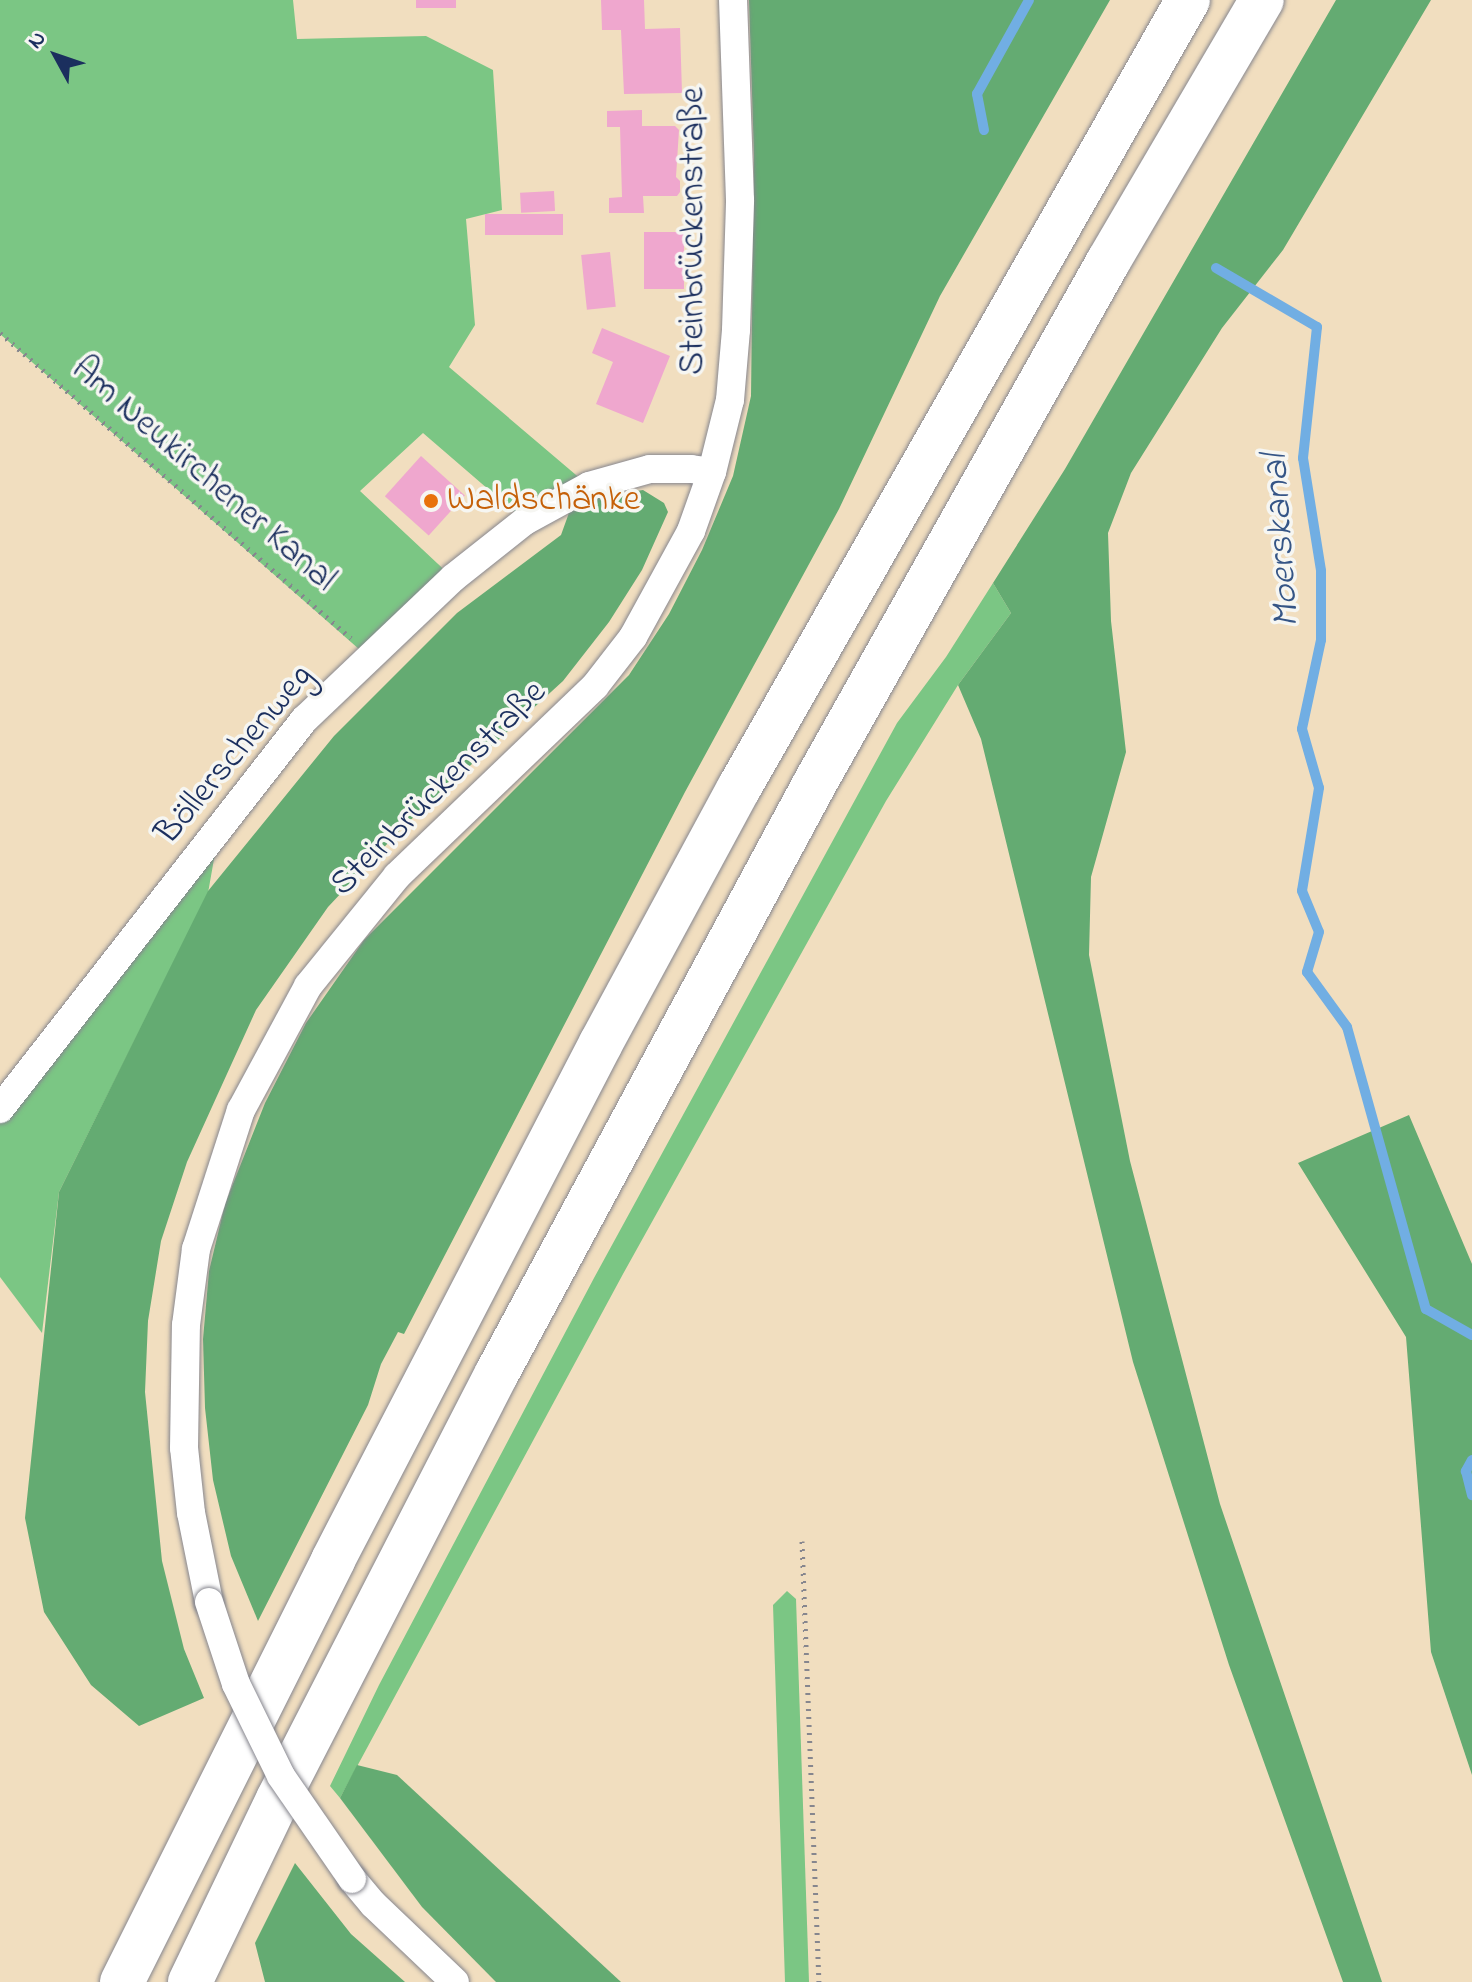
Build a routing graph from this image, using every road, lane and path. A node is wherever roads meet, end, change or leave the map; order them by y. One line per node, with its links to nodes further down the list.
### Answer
1 (733, 0): 5 (street, Steinbrückenstraße)
2 (1188, 0): 9 (highway)
3 (1262, 0): 10 (highway)
4 (0, 333): 6 (path, Am Neukirchener Kanal)
5 (712, 472): 6 (street, Böllerschenweg); 11 (street, Steinbrückenstraße, bridge)
6 (373, 657): 7 (street, Böllerschenweg)
7 (0, 1109)
8 (802, 1541): 12 (path)
9 (122, 1982)
10 (190, 1982)
11 (455, 1982)
12 (819, 1982)

